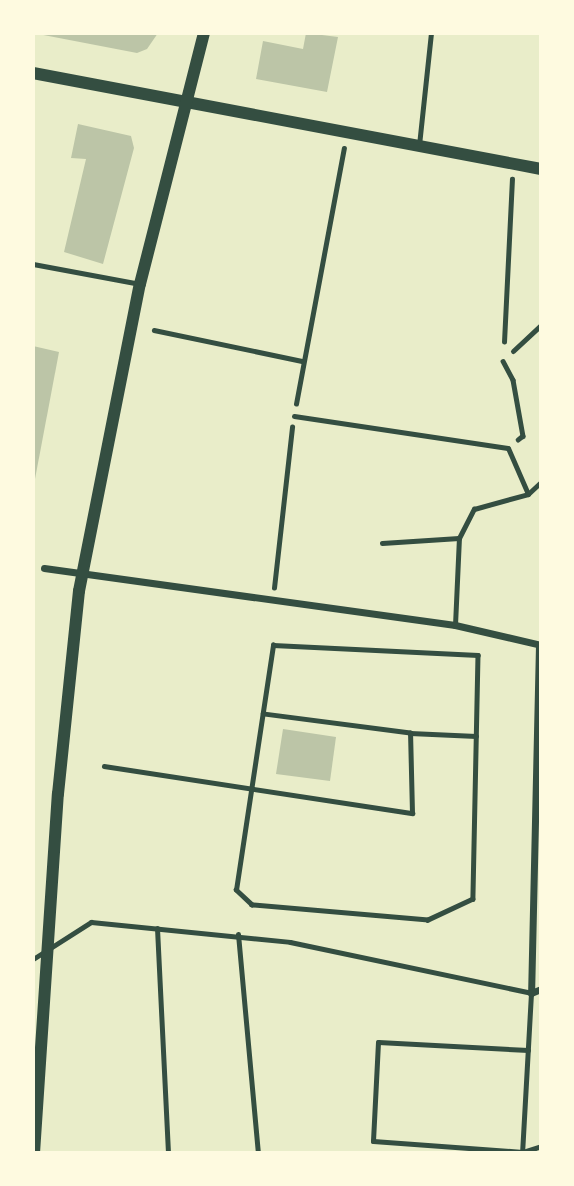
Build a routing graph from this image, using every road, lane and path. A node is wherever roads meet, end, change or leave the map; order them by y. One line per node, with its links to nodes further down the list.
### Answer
1 (205, 33): 4 (street)
2 (431, 33): 6 (lane)
3 (33, 73): 4 (street)
4 (188, 99): 5 (street); 10 (street)
5 (347, 133): 6 (street); 14 (path)
6 (419, 146): 7 (street)
7 (513, 164): 8 (street); 16 (path)
8 (541, 169)
9 (33, 264): 10 (lane)
10 (140, 284): 22 (street)
11 (541, 325): 13 (lane)
12 (154, 330): 14 (path)
13 (513, 351)
14 (303, 361): 15 (path)
15 (293, 416): 16 (lane); 23 (path)
16 (508, 448): 18 (lane)
17 (541, 482): 18 (lane)
18 (527, 494): 19 (lane)
19 (459, 538): 20 (lane); 24 (lane)
20 (382, 543)
21 (44, 568): 22 (street)
22 (83, 571): 23 (street); 33 (street)
23 (273, 599): 24 (street)
24 (455, 625): 25 (street)
25 (540, 645): 36 (street)
26 (263, 714): 27 (path); 28 (path); 30 (path)
27 (410, 733): 28 (path); 30 (path)
28 (477, 736): 30 (path)
29 (104, 765): 30 (path)
30 (250, 790)
31 (157, 928): 32 (lane); 33 (lane); 41 (lane)
32 (238, 934): 36 (lane); 42 (lane)
33 (47, 950): 34 (lane); 40 (street)
34 (33, 960)
35 (541, 989): 36 (street)
36 (531, 993): 37 (lane)
37 (528, 1050): 39 (lane); 39 (lane)
38 (541, 1146): 39 (lane)
39 (523, 1152)
40 (34, 1153)
41 (168, 1153)
42 (258, 1153)

